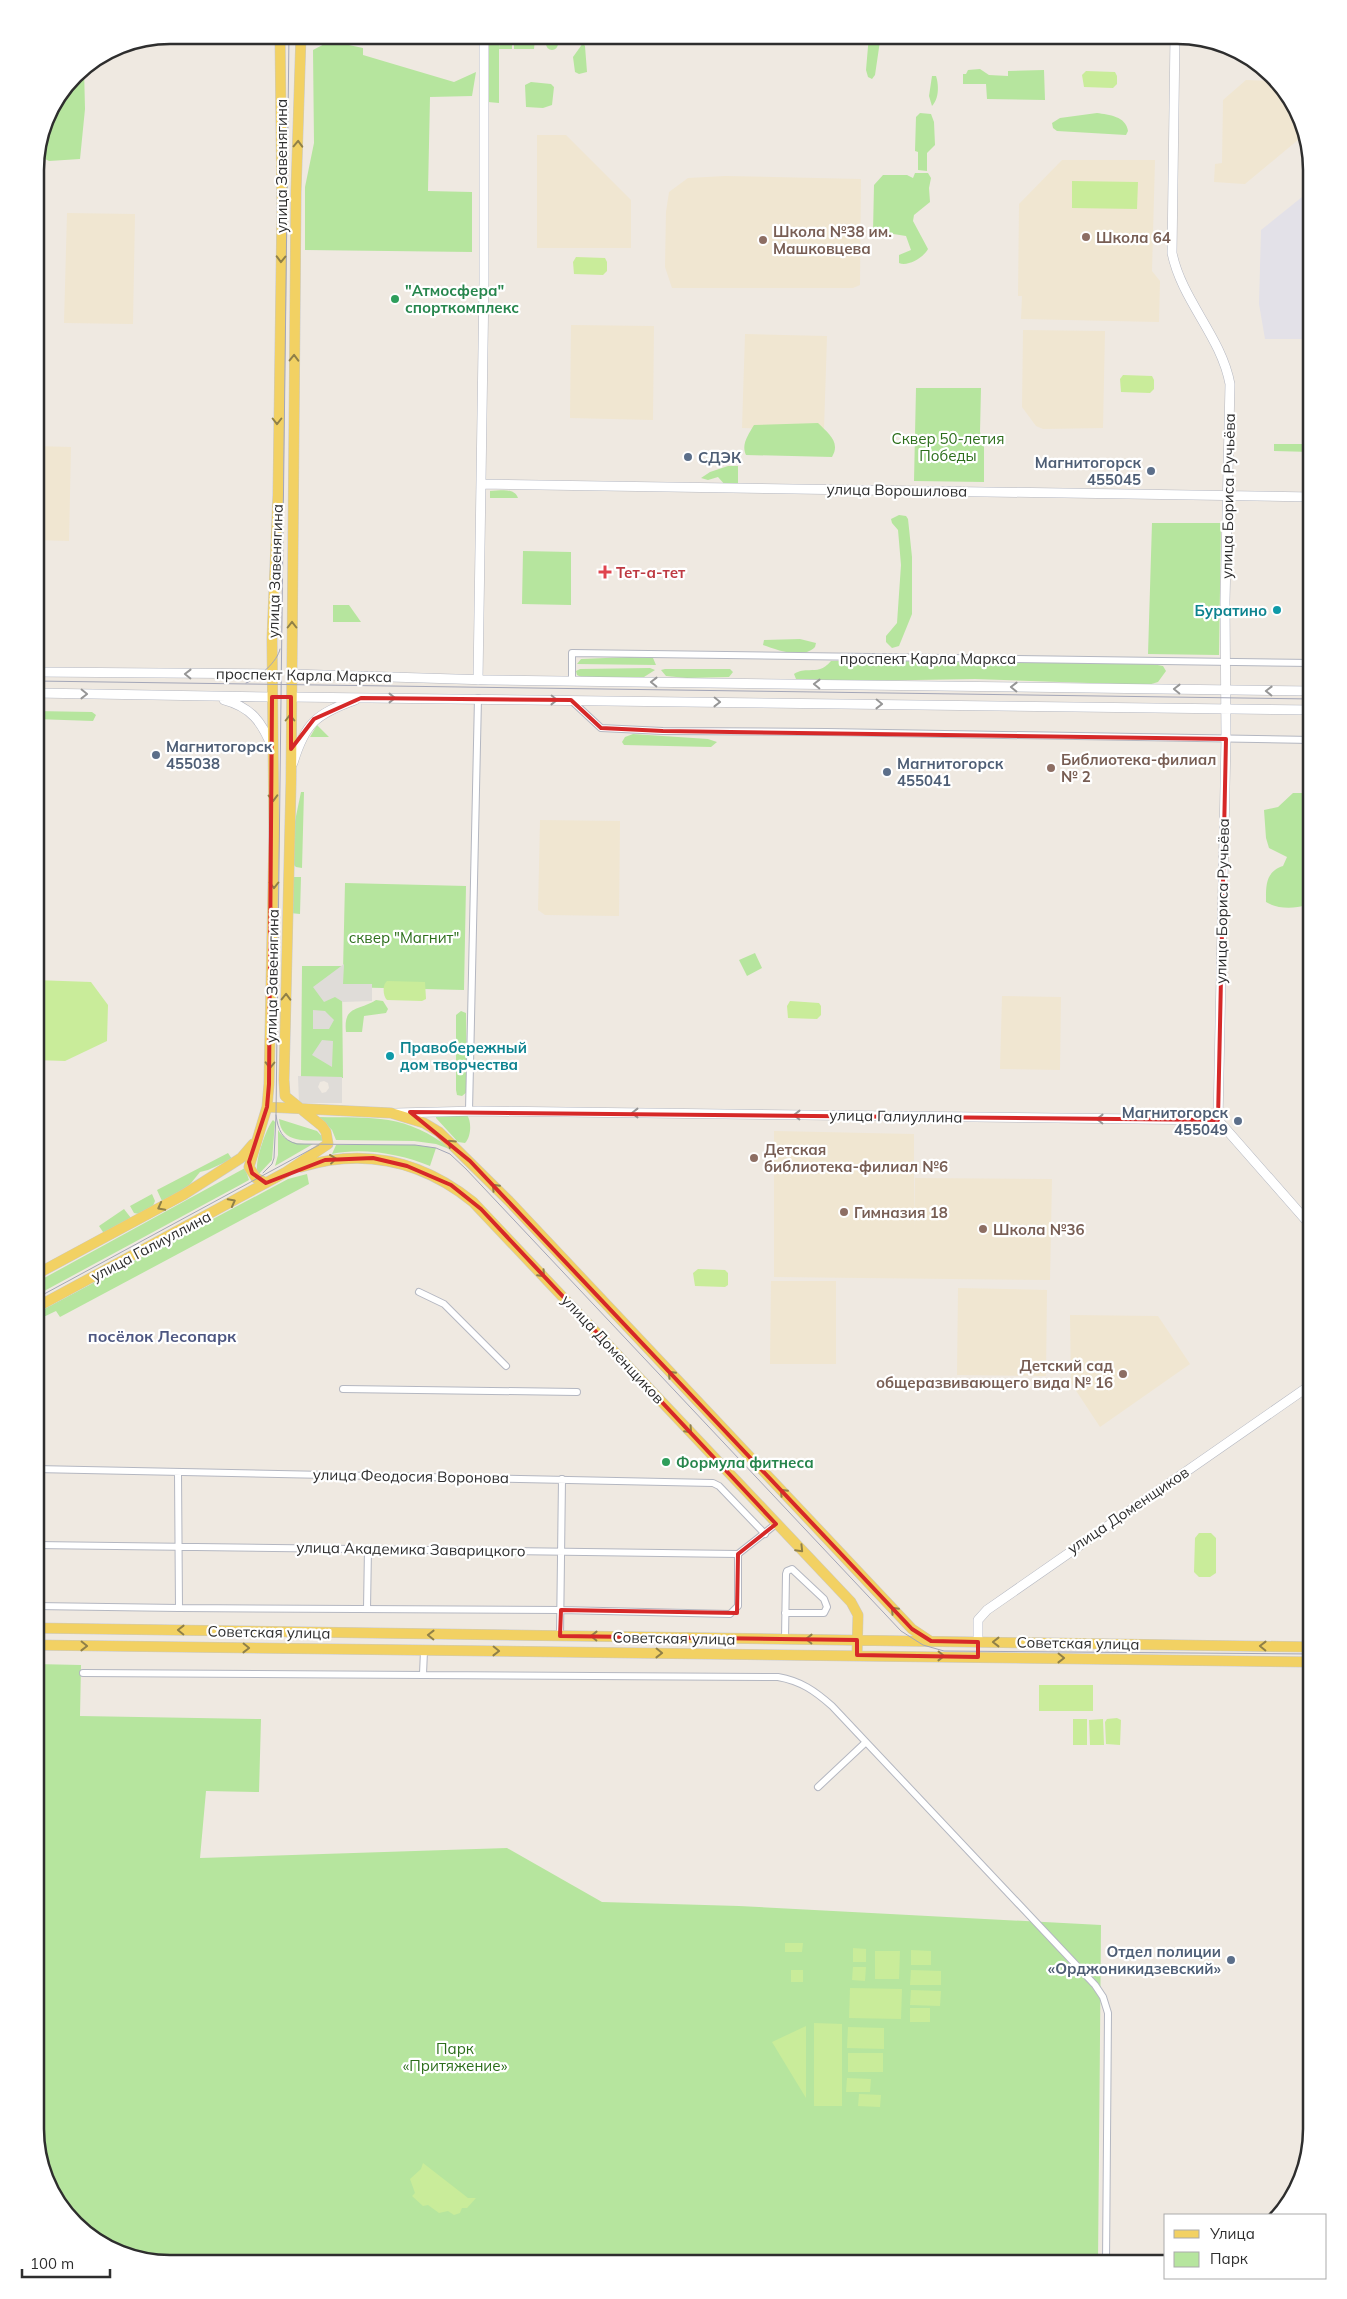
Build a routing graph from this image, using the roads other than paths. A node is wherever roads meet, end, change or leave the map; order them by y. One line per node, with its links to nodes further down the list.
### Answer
1 (278, 44): 7 (main road)
2 (280, 44): 7 (main road, улица Завенягина)
3 (301, 44): 8 (main road, улица Завенягина)
4 (304, 44): 8 (main road, улица Завенягина)
5 (484, 44): 9 (main road)
6 (1175, 44): 10 (main road, улица Бориса Ручьёва)
7 (280, 58): 15 (main road, улица Завенягина, one-way to 15)
8 (300, 58): 16 (main road, улица Завенягина, one-way to 8)
9 (482, 484): 10 (main road, улица Ворошилова); 17 (main road)
10 (1228, 495): 11 (main road, улица Ворошилова); 12 (main road, улица Бориса Ручьёва)
11 (1303, 497)
12 (1225, 661): 13 (street, проспект Карла Маркса); 18 (street, проспект Карла Маркса); 19 (main road, улица Бориса Ручьёва)
13 (1303, 663)
14 (44, 672): 15 (main road, проспект Карла Маркса, one-way to 14)
15 (272, 674): 16 (main road, проспект Карла Маркса); 23 (main road, улица Завенягина)
16 (291, 674): 17 (main road, проспект Карла Маркса); 24 (main road, улица Завенягина)
17 (478, 680): 18 (main road, проспект Карла Маркса)
18 (572, 681): 19 (main road, проспект Карла Маркса, one-way to 18)
19 (1226, 690): 20 (main road, проспект Карла Маркса, one-way to 19); 28 (main road, улица Бориса Ручьёва)
20 (1303, 691)
21 (44, 693): 22 (main road, проспект Карла Маркса, one-way to 22)
22 (209, 696): 23 (main road, проспект Карла Маркса); 32 (main road)
23 (272, 697): 24 (main road, проспект Карла Маркса); 32 (main road, улица Завенягина)
24 (291, 697): 25 (main road, проспект Карла Маркса); 33 (main road, улица Завенягина, one-way to 24)
25 (361, 698): 26 (main road, проспект Карла Маркса, one-way to 26); 33 (main road)
26 (478, 698): 27 (main road, проспект Карла Маркса, one-way to 27); 37 (street)
27 (572, 700): 28 (main road, проспект Карла Маркса, one-way to 28); 30 (street)
28 (1226, 708): 29 (main road, проспект Карла Маркса); 30 (main road, улица Бориса Ручьёва)
29 (1303, 710)
30 (1226, 739): 31 (street); 39 (main road, улица Бориса Ручьёва)
31 (1303, 740)
32 (273, 750): 34 (main road, улица Завенягина, one-way to 34)
33 (291, 770): 35 (main road, улица Завенягина, one-way to 33)
34 (267, 1107): 35 (main road, улица Галиуллина); 41 (main road, улица Галиуллина)
35 (298, 1108): 38 (main road, улица Галиуллина); 42 (main road, улица Галиуллина)
36 (432, 1112): 37 (main road, улица Галиуллина); 38 (main road, улица Галиуллина); 40 (main road)
37 (469, 1112): 39 (main road, улица Галиуллина, one-way to 37)
38 (391, 1113): 40 (main road, улица Доменщиков)
39 (1218, 1120): 44 (main road)
40 (431, 1126): 72 (main road, улица Доменщиков, one-way to 40)
41 (256, 1139): 43 (main road, улица Галиуллина); 45 (main road, улица Галиуллина, one-way to 45)
42 (286, 1172): 43 (main road, улица Галиуллина); 55 (main road, улица Доменщиков, one-way to 55)
43 (266, 1183): 47 (main road, улица Галиуллина, one-way to 43)
44 (1303, 1217)
45 (44, 1270)
46 (419, 1292): 48 (street)
47 (44, 1303)
48 (506, 1366)
49 (343, 1389): 51 (street)
50 (1303, 1390): 73 (main road, улица Доменщиков)
51 (577, 1392)
52 (44, 1469): 53 (street, улица Феодосия Воронова)
53 (178, 1472): 54 (street, улица Феодосия Воронова); 58 (street)
54 (562, 1479): 56 (street, улица Феодосия Воронова); 60 (street)
55 (776, 1524): 56 (street); 71 (main road, улица Доменщиков, one-way to 71)
56 (765, 1534): 61 (street)
57 (44, 1545): 58 (street, улица Академика Заварицкого)
58 (178, 1547): 59 (street, улица Академика Заварицкого); 63 (street)
59 (368, 1548): 60 (street, улица Академика Заварицкого); 64 (street)
60 (561, 1550): 61 (street, улица Академика Заварицкого); 65 (street)
61 (738, 1554): 65 (street)
62 (44, 1606): 63 (street)
63 (179, 1608): 64 (street)
64 (367, 1609): 65 (street)
65 (561, 1610): 69 (street)
66 (785, 1613): 66 (street); 70 (street)
67 (44, 1628): 68 (main road, Советская улица, one-way to 67)
68 (302, 1632): 69 (main road, Советская улица, one-way to 68); 76 (main road)
69 (560, 1636): 70 (main road, Советская улица, one-way to 69)
70 (785, 1639): 71 (main road, Советская улица, one-way to 70)
71 (857, 1640): 72 (main road, Советская улица); 78 (main road, улица Доменщиков)
72 (931, 1641): 73 (main road, Советская улица)
73 (978, 1642): 75 (main road, Советская улица, one-way to 73); 79 (main road, улица Доменщиков)
74 (44, 1645): 76 (main road, Советская улица, one-way to 76)
75 (1303, 1647)
76 (302, 1649): 77 (main road, Советская улица)
77 (424, 1651): 78 (main road, Советская улица, one-way to 78); 82 (street)
78 (857, 1655): 79 (main road, Советская улица, one-way to 79)
79 (978, 1657): 80 (main road, Советская улица, one-way to 80)
80 (1303, 1662)
81 (83, 1673): 82 (street)
82 (424, 1674): 83 (street)
83 (866, 1742): 84 (street); 85 (street)
84 (818, 1787)
85 (1106, 2255)

